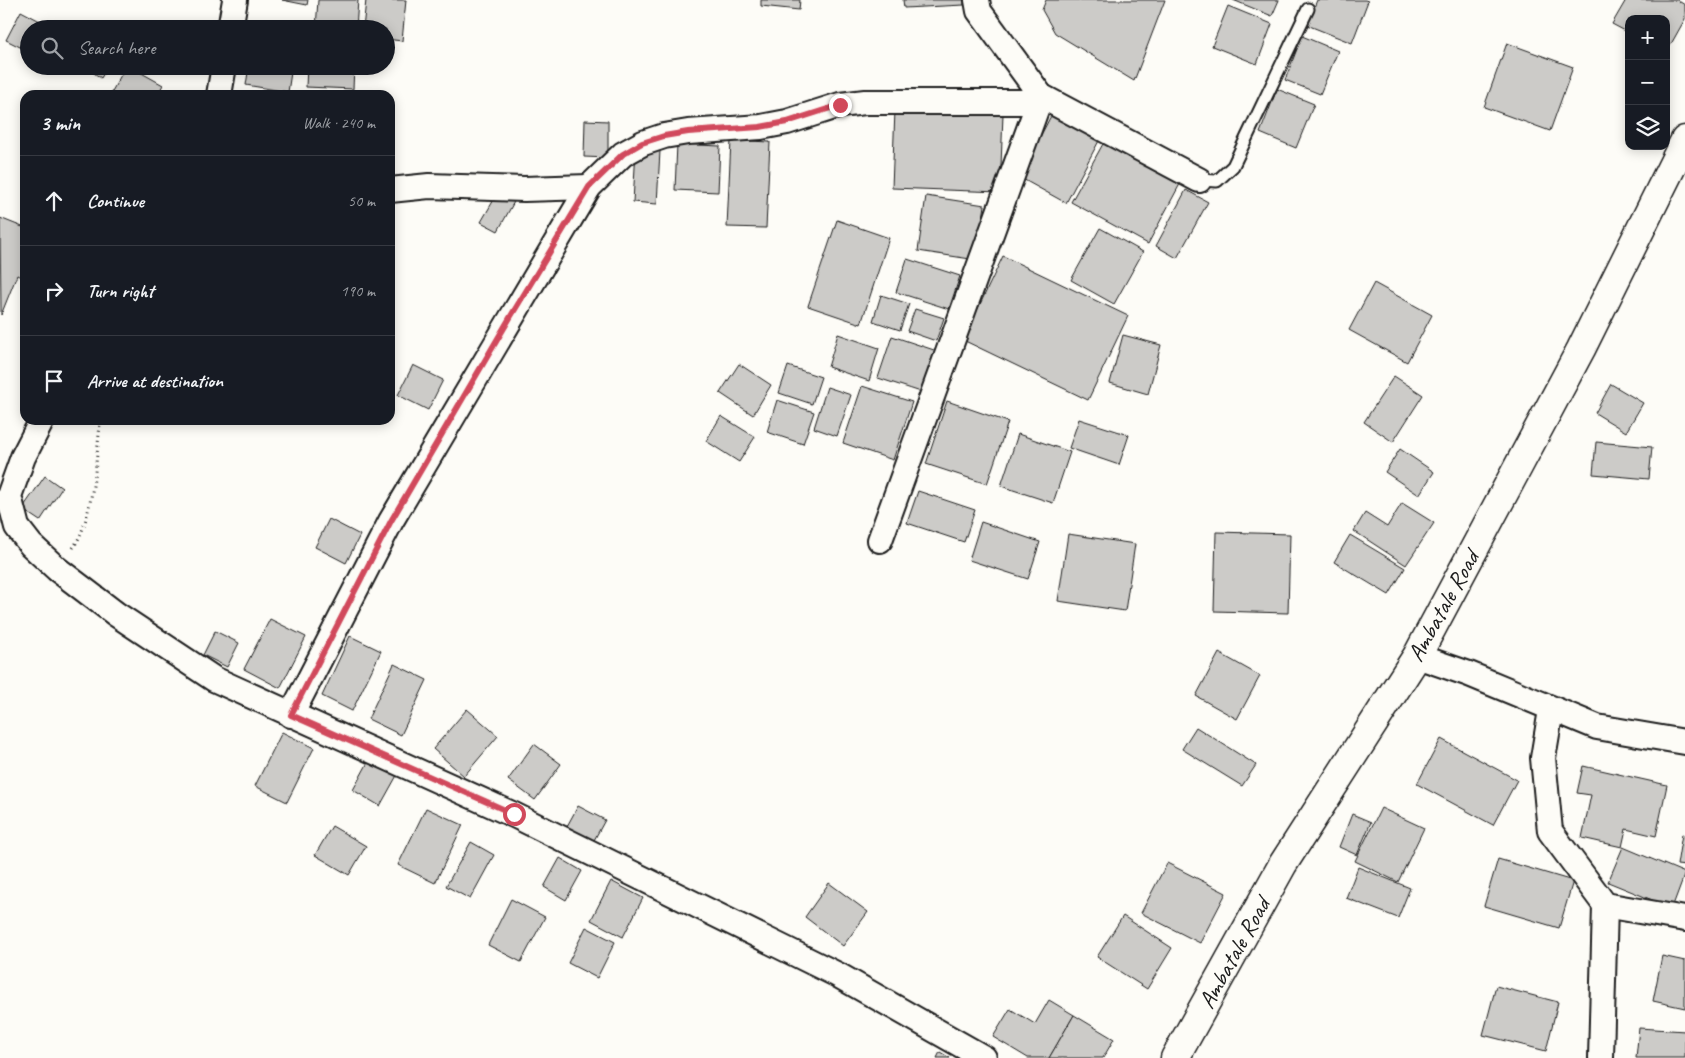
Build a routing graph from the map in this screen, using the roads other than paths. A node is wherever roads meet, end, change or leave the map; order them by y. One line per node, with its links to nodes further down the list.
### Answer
1 (235, 0): 4 (street)
2 (977, 0): 7 (street)
3 (1308, 9): 9 (lane)
4 (232, 20)
5 (222, 75): 6 (street)
6 (220, 90)
7 (1042, 96): 9 (street); 10 (street); 13 (street)
8 (1685, 140): 14 (main road, Ambatale Road)
9 (1199, 180)
10 (589, 187): 11 (street); 16 (street)
11 (395, 189)
12 (39, 425): 16 (street)
13 (880, 540)
14 (1417, 656): 15 (street); 21 (main road, Ambatale Road)
15 (1551, 710): 17 (street); 18 (street)
16 (291, 715): 20 (street)
17 (1685, 742)
18 (1604, 905): 19 (street); 22 (street)
19 (1685, 919)
20 (984, 1058)
21 (1175, 1058)
22 (1601, 1058)

